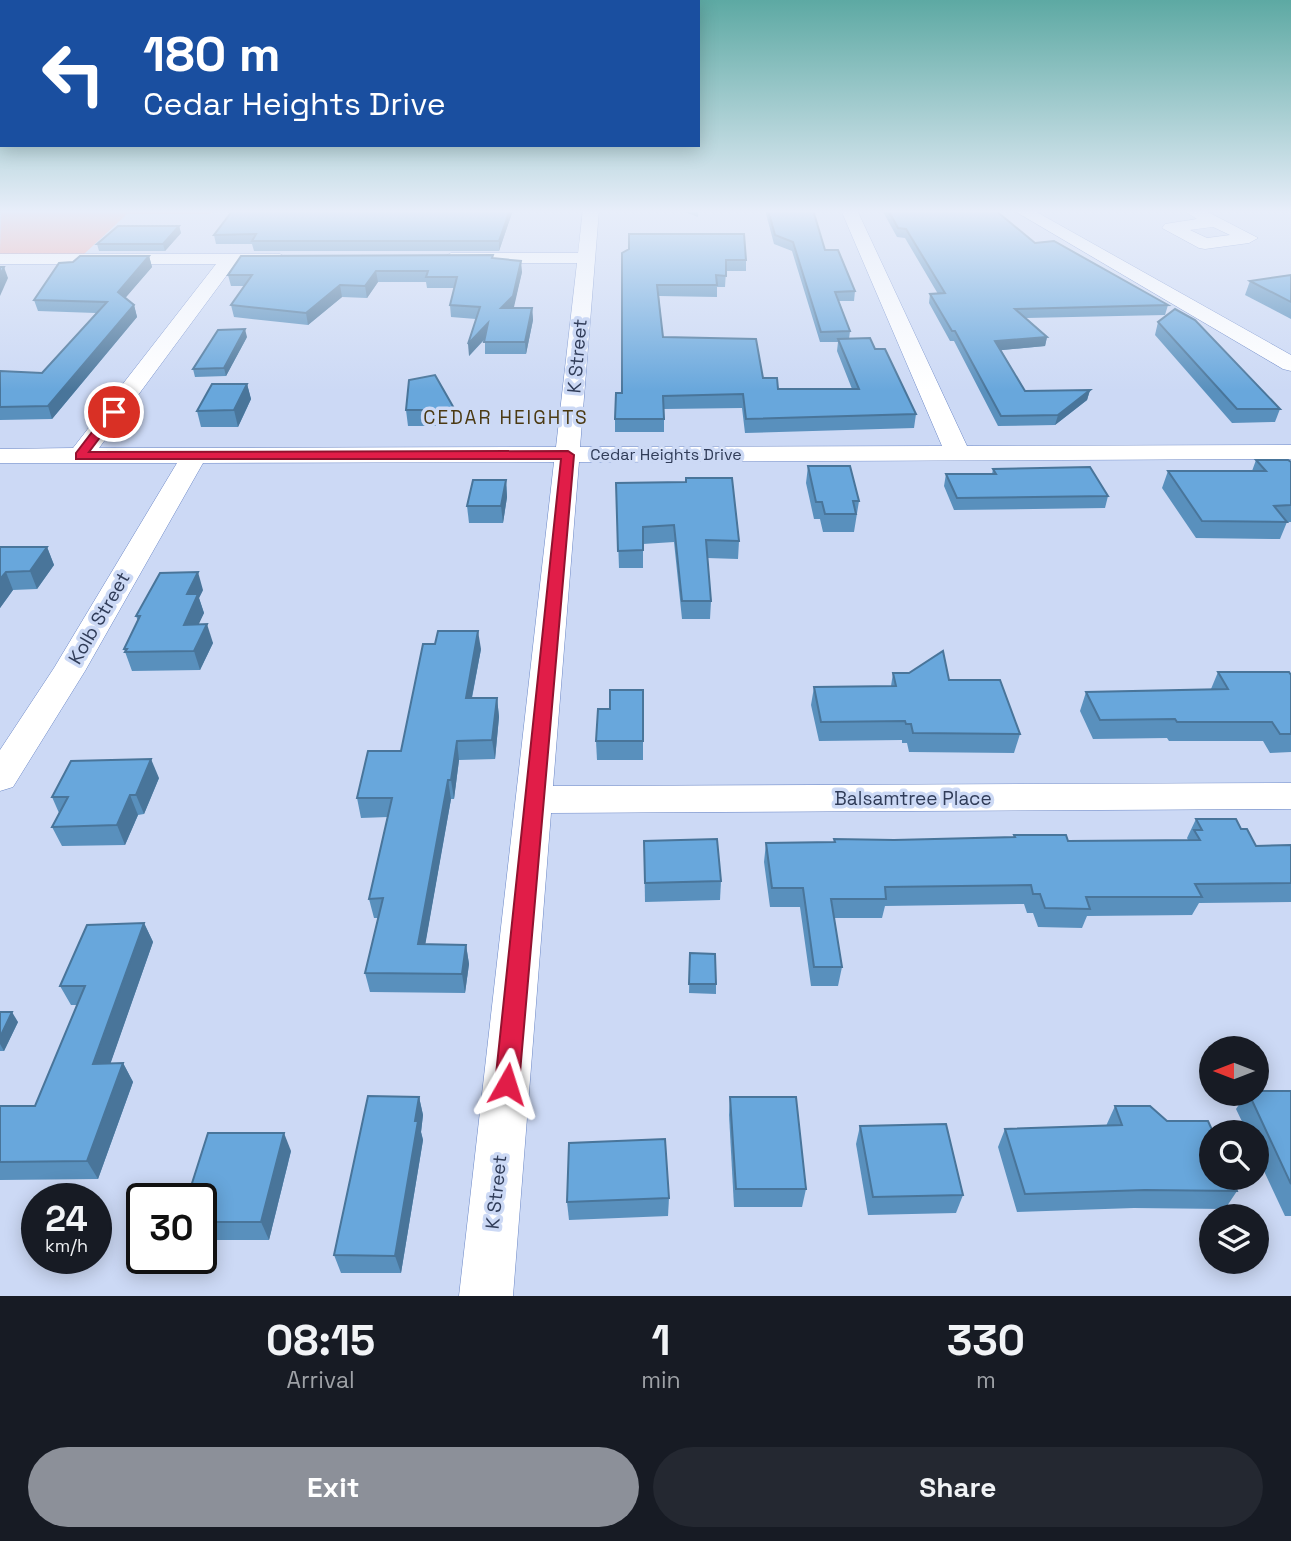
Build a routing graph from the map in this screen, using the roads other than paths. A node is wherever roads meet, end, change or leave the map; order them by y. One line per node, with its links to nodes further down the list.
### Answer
1 (221, 270): 10 (street)
2 (585, 270): 8 (street, K Street)
3 (876, 270): 7 (street)
4 (1127, 270): 5 (street)
5 (1291, 364)
6 (1291, 452): 7 (street, Cedar Heights Drive)
7 (958, 453): 8 (street, Cedar Heights Drive)
8 (568, 455): 11 (street, Cedar Heights Drive); 14 (street, K Street)
9 (0, 456): 10 (street, Cedar Heights Drive)
10 (80, 456): 11 (street, Cedar Heights Drive)
11 (194, 456): 12 (street, Kolb Street)
12 (0, 778)
13 (1291, 796): 14 (street, Balsamtree Place)
14 (536, 800): 15 (street, K Street)
15 (485, 1296)

